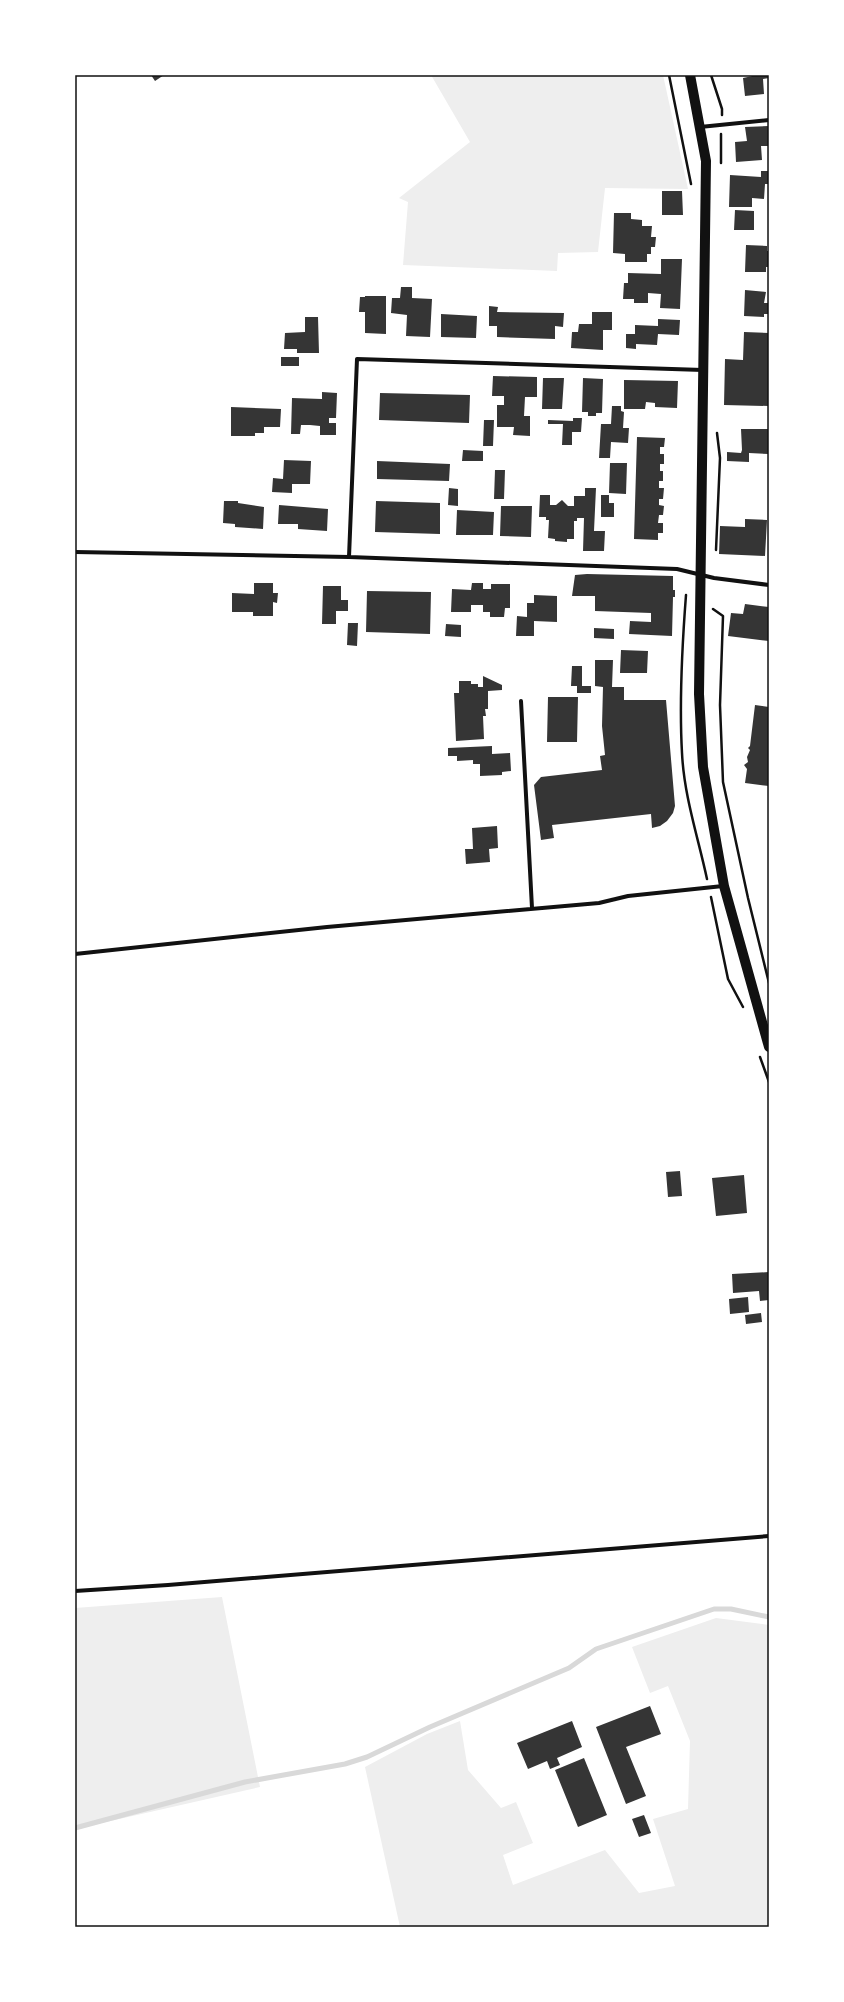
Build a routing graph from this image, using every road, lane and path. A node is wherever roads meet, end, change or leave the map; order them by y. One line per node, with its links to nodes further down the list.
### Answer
1 (690, 75): 3 (main road)
2 (769, 120): 3 (street)
3 (700, 127): 4 (main road)
4 (703, 370): 8 (street); 9 (main road)
5 (720, 458): 7 (path)
6 (75, 552): 8 (street)
7 (715, 556)
8 (349, 558): 9 (street)
9 (700, 575): 10 (street); 13 (main road)
10 (769, 585)
11 (713, 601): 16 (path)
12 (521, 701): 14 (street)
13 (724, 886): 14 (street); 17 (main road)
14 (532, 908): 15 (street)
15 (75, 954)
16 (769, 983)
17 (769, 1047)
18 (769, 1536): 19 (street)
19 (75, 1590)

